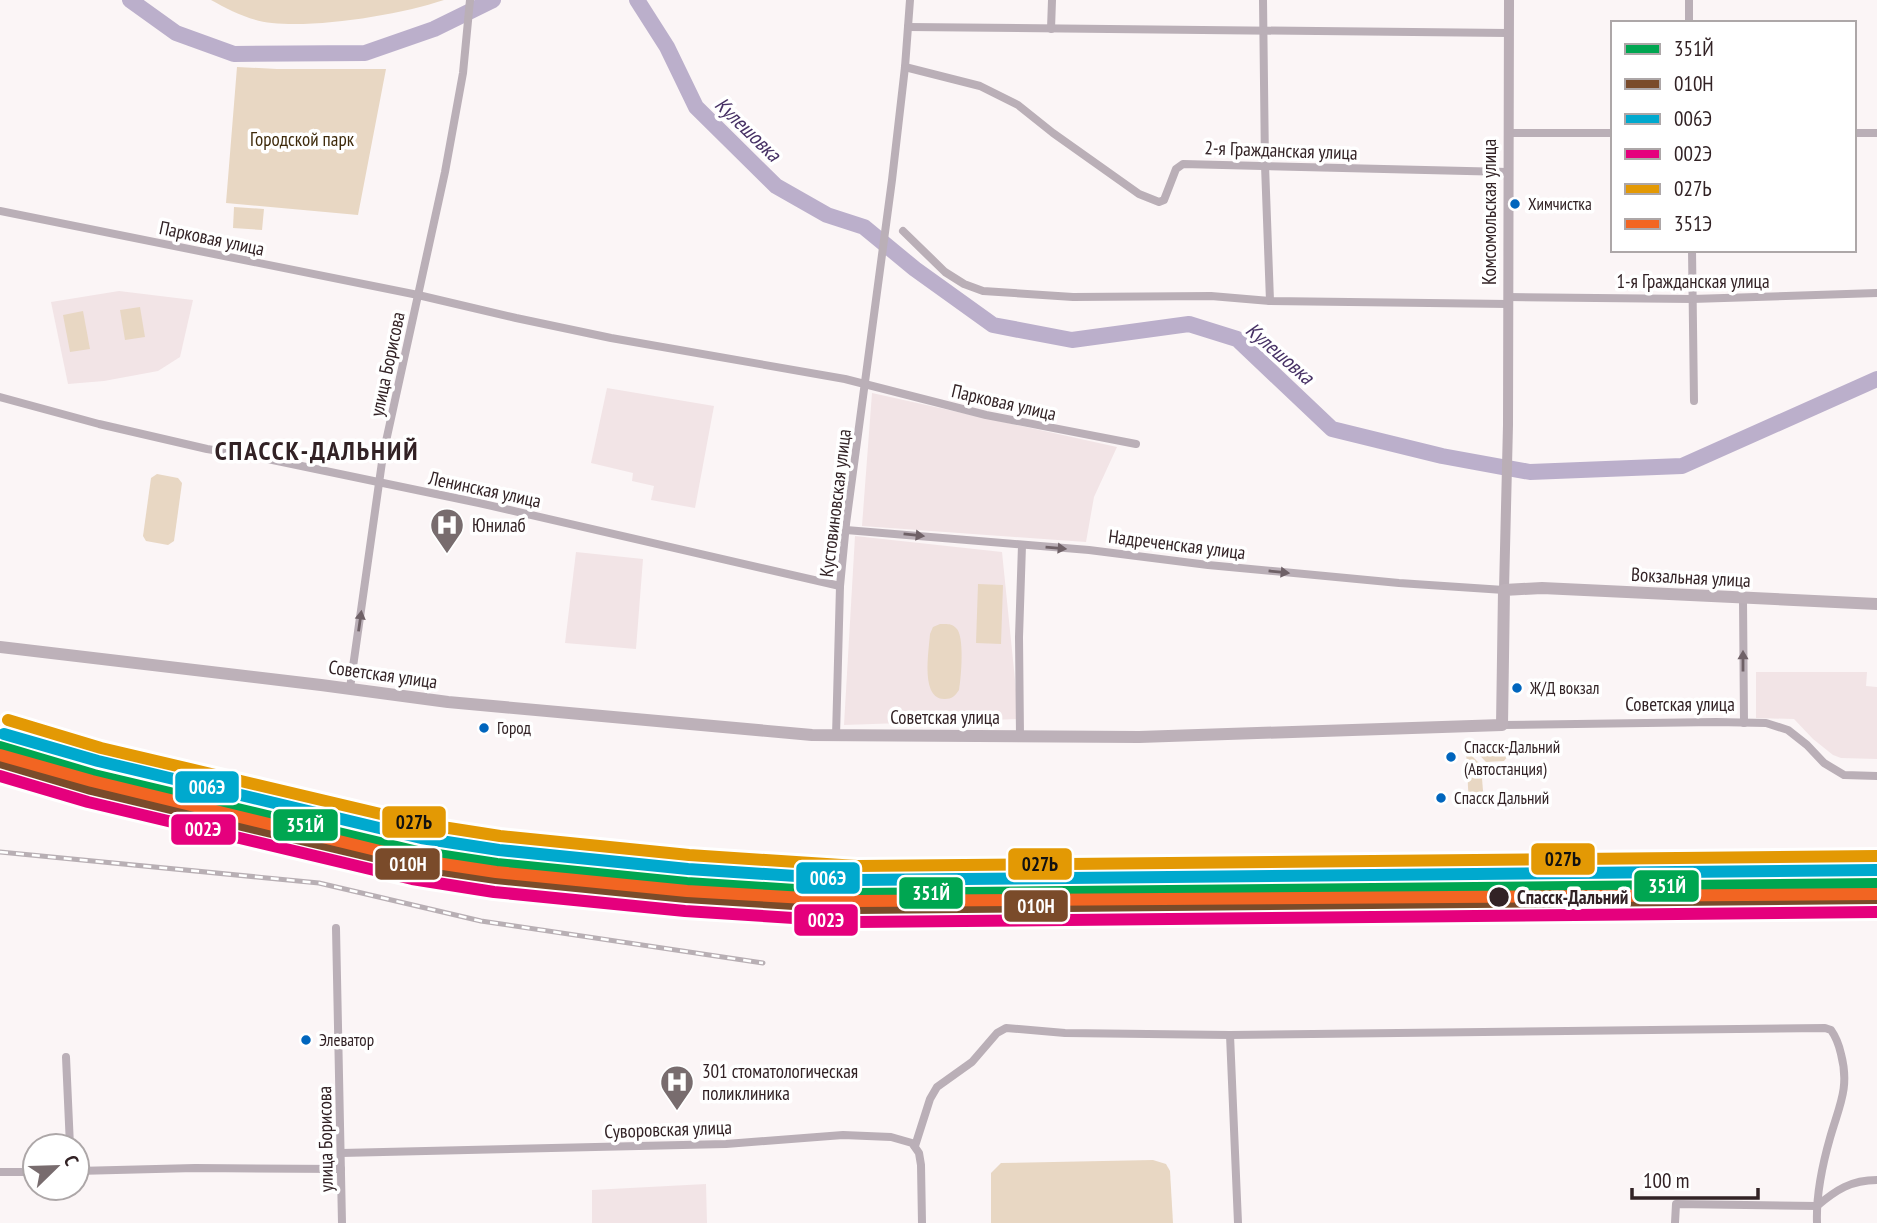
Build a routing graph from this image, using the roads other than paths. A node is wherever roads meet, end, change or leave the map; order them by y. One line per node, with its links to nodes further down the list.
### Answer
1 (470, 0): 23 (street, улица Борисова)
2 (909, 0): 8 (street)
3 (1052, 0): 9 (street)
4 (1264, 0): 10 (street)
5 (1509, 0): 11 (main road, Комсомольская улица)
6 (1689, 0): 7 (street)
7 (1689, 21)
8 (908, 27): 9 (street); 12 (street)
9 (1051, 29): 10 (street)
10 (1263, 30): 11 (street); 17 (street)
11 (1508, 33): 13 (main road, Комсомольская улица)
12 (905, 67): 17 (street, 2-я Гражданская улица); 27 (street, Кустовиновская улица)
13 (1509, 133): 14 (street); 18 (main road, Комсомольская улица)
14 (1611, 133)
15 (1856, 133): 16 (street)
16 (1877, 133)
17 (1265, 165): 18 (street, 2-я Гражданская улица); 26 (street)
18 (1508, 172): 25 (main road, Комсомольская улица)
19 (0, 211): 23 (street, Парковая улица)
20 (903, 231): 26 (street, 1-я Гражданская улица)
21 (1692, 252): 24 (street)
22 (1877, 293): 24 (street, 1-я Гражданская улица)
23 (418, 295): 27 (street, Парковая улица); 31 (street, улица Борисова)
24 (1692, 299): 25 (street, 1-я Гражданская улица); 29 (street)
25 (1508, 300): 26 (street, 1-я Гражданская улица); 35 (main road, Комсомольская улица)
26 (1270, 301)
27 (866, 384): 30 (street, Парковая улица); 32 (street, Кустовиновская улица)
28 (0, 397): 31 (street, Ленинская улица)
29 (1694, 401)
30 (1136, 444)
31 (381, 482): 34 (street, Ленинская улица); 39 (street, улица Борисова, one-way to 31)
32 (846, 530): 33 (street, Надреченская улица, one-way to 33); 34 (street, Кустовиновская улица)
33 (1022, 545): 35 (street, Надреченская улица, one-way to 35); 43 (street)
34 (840, 586): 42 (street, Кустовиновская улица)
35 (1504, 590): 36 (main road, Вокзальная улица); 41 (main road)
36 (1743, 600): 37 (main road, Вокзальная улица); 40 (street, one-way to 36)
37 (1877, 604)
38 (0, 647): 39 (main road, Советская улица)
39 (350, 688): 42 (main road, Советская улица)
40 (1744, 723): 41 (street, Советская улица); 44 (street, Советская улица)
41 (1502, 725): 43 (main road, Советская улица)
42 (836, 736): 43 (main road, Советская улица)
43 (1020, 736)
44 (1877, 776)
45 (336, 928): 50 (street, улица Борисова)
46 (1230, 1035): 49 (street); 56 (street); 59 (street)
47 (66, 1056): 48 (street)
48 (69, 1132)
49 (915, 1146): 50 (street, Суворовская улица); 58 (street)
50 (341, 1153): 51 (street, улица Борисова)
51 (341, 1168): 52 (street); 57 (street, улица Борисова)
52 (91, 1171)
53 (0, 1172): 54 (street)
54 (21, 1172)
55 (1877, 1180): 56 (street)
56 (1817, 1206): 60 (street); 61 (street)
57 (342, 1223)
58 (922, 1223)
59 (1238, 1223)
60 (1675, 1223)
61 (1818, 1223)

